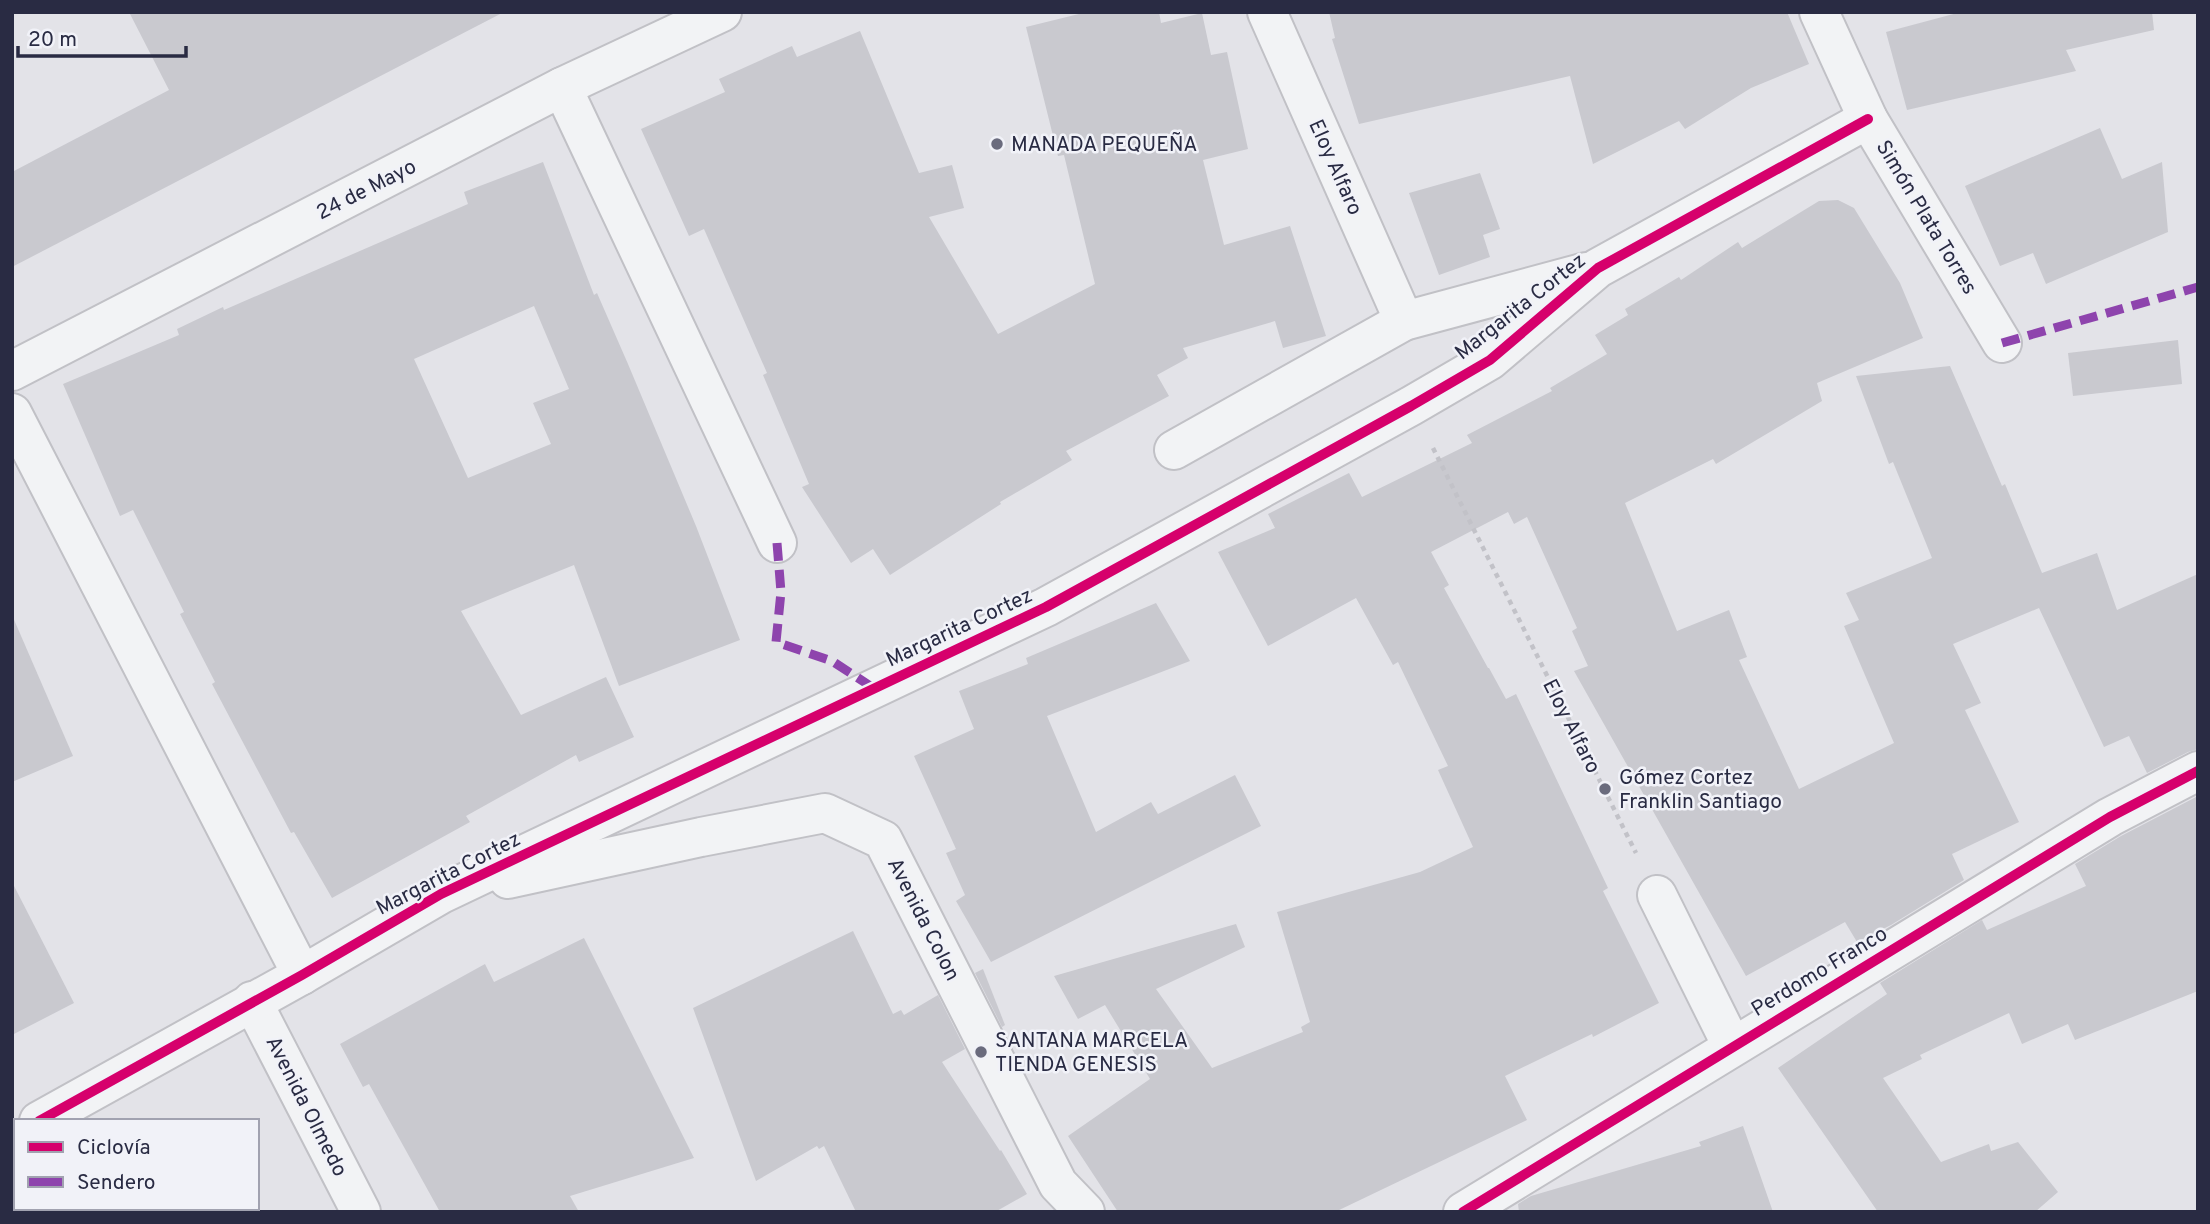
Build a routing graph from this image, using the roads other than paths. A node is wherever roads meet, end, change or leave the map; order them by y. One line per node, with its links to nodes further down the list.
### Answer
1 (1267, 12): 7 (street, Eloy Alfaro)
2 (1819, 12): 5 (street, Simón Plata Torres)
3 (696, 17): 4 (street, 24 de Mayo)
4 (562, 87): 9 (street, 24 de Mayo); 12 (street)
5 (1868, 119): 6 (street, Margarita Cortez); 8 (street, Simón Plata Torres)
6 (1598, 268): 7 (street); 14 (street, Margarita Cortez)
7 (1404, 321): 11 (street)
8 (2002, 343)
9 (12, 371)
10 (12, 413): 16 (street)
11 (1174, 450)
12 (777, 543)
13 (2198, 771): 18 (street, Perdomo Franco)
14 (441, 894): 16 (street, Margarita Cortez); 21 (street, Avenida Colon)
15 (1657, 895): 18 (street)
16 (302, 975): 17 (street, Margarita Cortez)
17 (252, 1001): 19 (street, Margarita Cortez); 20 (street, Avenida Olmedo)
18 (1732, 1046): 22 (street, Perdomo Franco)
19 (43, 1119)
20 (361, 1212)
21 (1085, 1212)
22 (1463, 1212)

